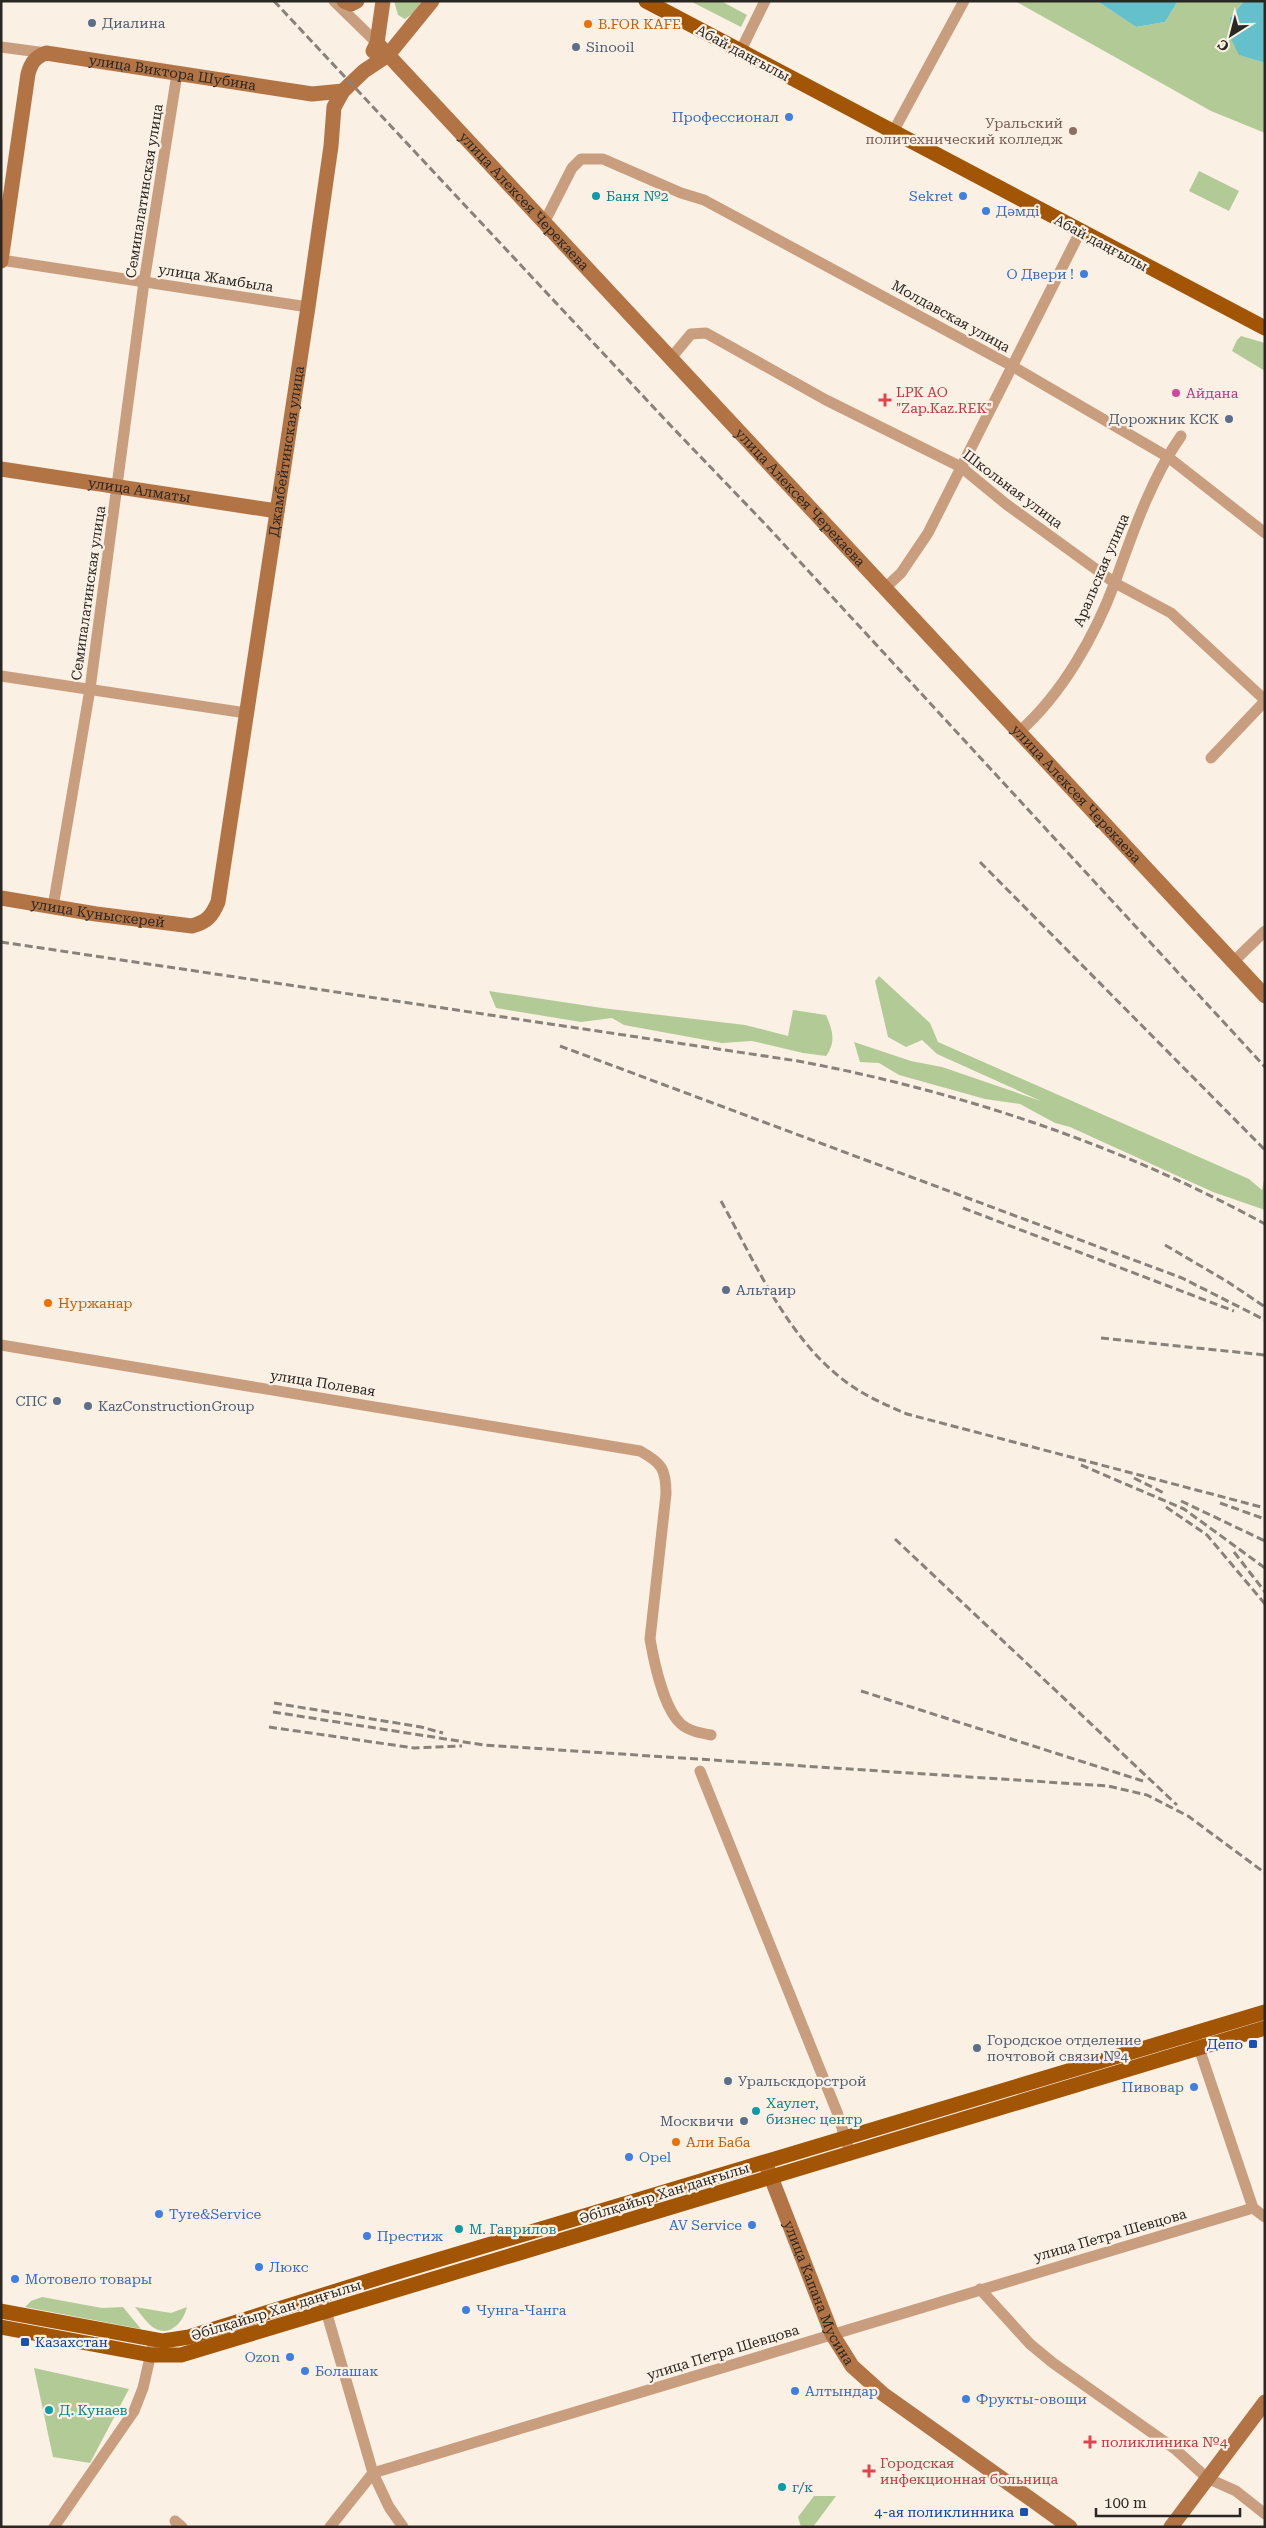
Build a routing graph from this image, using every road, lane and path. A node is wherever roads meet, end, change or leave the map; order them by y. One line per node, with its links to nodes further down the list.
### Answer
1 (334, 1): 9 (street, улица Алексея Черекаева)
2 (344, 1): 3 (street)
3 (358, 1)
4 (383, 1): 9 (street)
5 (432, 1): 13 (street, Джамбейтинская улица)
6 (646, 1): 11 (main road, Абай даңғылы)
7 (765, 1): 11 (street)
8 (964, 1): 17 (street)
9 (377, 42): 13 (street, улица Алексея Черекаева); 14 (street)
10 (1, 47): 12 (street, улица Виктора Шубина)
11 (740, 52): 17 (main road, Абай даңғылы)
12 (46, 53): 15 (street, улица Виктора Шубина); 20 (street)
13 (388, 55): 14 (street, Джамбейтинская улица); 18 (street, улица Алексея Черекаева)
14 (364, 71): 16 (street, Джамбейтинская улица)
15 (177, 74): 16 (street, улица Виктора Шубина); 21 (street, Семипалатинская улица)
16 (343, 91): 22 (street, Джамбейтинская улица)
17 (892, 132): 19 (main road, Абай даңғылы)
18 (545, 221): 24 (street, улица Алексея Черекаева); 25 (street, Молдавская улица)
19 (1080, 232): 23 (main road, Абай даңғылы); 25 (street)
20 (1, 261): 21 (street, улица Жамбыла)
21 (144, 282): 22 (street, улица Жамбыла); 30 (street, Семипалатинская улица)
22 (308, 307): 31 (street, Джамбейтинская улица)
23 (1265, 328)
24 (671, 358): 28 (street, Школьная улица); 34 (street, улица Алексея Черекаева)
25 (1012, 366): 27 (street, Молдавская улица); 28 (street)
26 (1181, 436): 27 (street, Аральская улица)
27 (1168, 456): 32 (street, Молдавская улица); 33 (street, Аральская улица)
28 (961, 467): 33 (street, Школьная улица); 34 (street)
29 (1, 469): 30 (street, улица Алматы)
30 (117, 486): 31 (street, улица Алматы); 36 (street, Семипалатинская улица)
31 (277, 510): 38 (street, Джамбейтинская улица)
32 (1265, 533)
33 (1115, 583): 37 (street, Школьная улица); 39 (street, Аральская улица)
34 (885, 588): 39 (street, улица Алексея Черекаева)
35 (1, 676): 36 (street)
36 (90, 689): 38 (street); 42 (street, Семипалатинская улица)
37 (1265, 700): 40 (street)
38 (246, 713): 43 (street, Джамбейтинская улица)
39 (1019, 732): 45 (street, улица Алексея Черекаева)
40 (1211, 758)
41 (1, 898): 42 (street, улица Куныскерей)
42 (53, 906): 43 (street, улица Куныскерей)
43 (192, 926)
44 (1265, 931): 45 (street)
45 (1233, 962): 46 (street, улица Алексея Черекаева)
46 (1265, 996)
47 (1, 1345): 48 (street, улица Полевая)
48 (710, 1735)
49 (700, 1771): 53 (street)
50 (1265, 2012): 52 (main road, Әбілқайыр Хан даңғылы)
51 (1265, 2028): 52 (main road, Әбілқайыр Хан даңғылы)
52 (1196, 2040): 53 (main road, Әбілқайыр Хан даңғылы); 56 (street)
53 (848, 2146): 54 (main road, Әбілқайыр Хан даңғылы); 55 (main road, Әбілқайыр Хан даңғылы)
54 (765, 2162): 55 (street, улица Капана Мусина); 59 (main road, Әбілқайыр Хан даңғылы)
55 (772, 2176): 59 (main road, Әбілқайыр Хан даңғылы); 62 (street, улица Капана Мусина)
56 (1254, 2208): 57 (street); 58 (street, улица Петра Шевцова)
57 (1265, 2218)
58 (980, 2289): 62 (street, улица Петра Шевцова); 67 (street)
59 (324, 2304): 63 (main road, Әбілқайыр Хан даңғылы); 64 (main road, Әбілқайыр Хан даңғылы); 66 (street)
60 (1, 2311): 63 (main road, Әбілқайыр Хан даңғылы)
61 (1, 2327): 64 (main road, Әбілқайыр Хан даңғылы)
62 (832, 2334): 66 (street, улица Петра Шевцова); 72 (street, улица Капана Мусина)
63 (154, 2340): 64 (street)
64 (152, 2355): 69 (street)
65 (1265, 2402): 67 (street)
66 (373, 2473): 70 (street); 71 (street)
67 (1207, 2478): 68 (street); 73 (street)
68 (1265, 2514)
69 (54, 2527)
70 (330, 2527)
71 (403, 2527)
72 (1070, 2527)
73 (1171, 2527)

